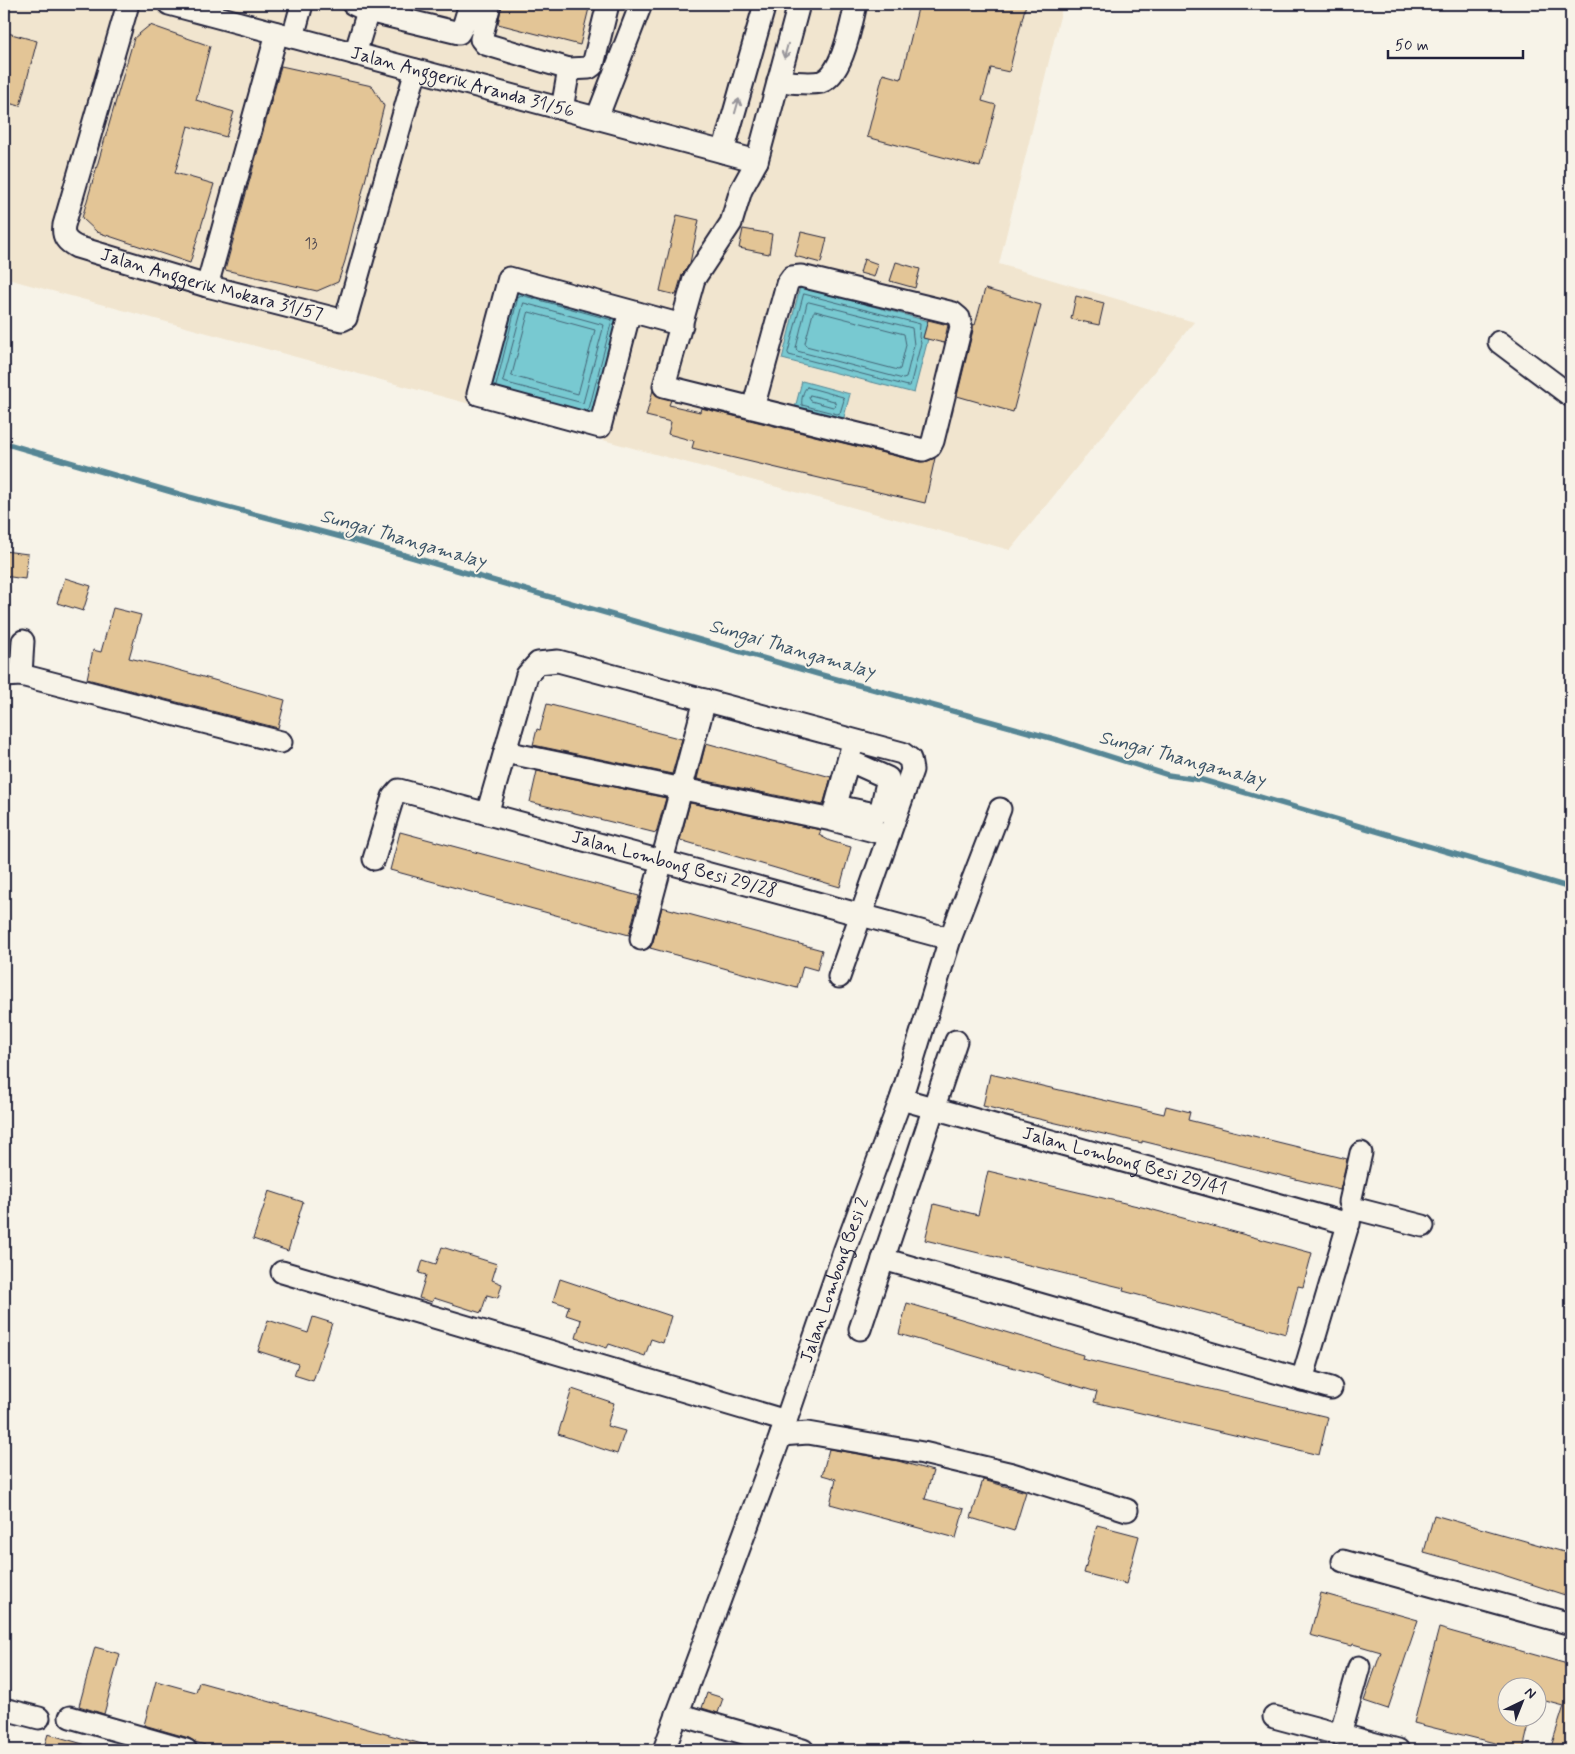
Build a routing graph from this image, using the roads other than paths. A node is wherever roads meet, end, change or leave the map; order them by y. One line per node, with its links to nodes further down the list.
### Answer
1 (128, 4): 21 (street, Jalan Anggerik Mokara 31/57)
2 (168, 4): 12 (street, Jalan Anggerik Aranda 31/56)
3 (302, 4): 12 (street)
4 (470, 4): 11 (street)
5 (490, 4): 14 (street)
6 (608, 4): 14 (street)
7 (641, 4): 18 (street)
8 (765, 4): 19 (street, one-way to 8)
9 (799, 4): 16 (street, one-way to 16)
10 (856, 4): 16 (street)
11 (360, 7): 13 (street)
12 (285, 35): 13 (street, Jalan Anggerik Aranda 31/56); 21 (street)
13 (355, 54): 15 (street, Jalan Anggerik Aranda 31/56)
14 (569, 69): 17 (street)
15 (416, 70): 17 (street, Jalan Anggerik Aranda 31/56); 21 (street, Jalan Anggerik Mokara 31/57)
16 (778, 82): 20 (street)
17 (562, 109): 18 (street, Jalan Anggerik Aranda 31/56)
18 (597, 118): 19 (street, Jalan Anggerik Aranda 31/56)
19 (723, 152): 20 (street, Jalan Anggerik Aranda 31/56)
20 (756, 161): 23 (street)
21 (207, 286)
22 (630, 311): 22 (street); 23 (street)
23 (682, 324): 26 (street)
24 (1499, 342): 25 (street)
25 (1571, 396)
26 (754, 408): 26 (street)
27 (23, 641): 28 (street)
28 (12, 675): 31 (street)
29 (705, 700): 30 (street); 32 (street); 34 (street)
30 (854, 740): 33 (street); 38 (street)
31 (282, 742)
32 (505, 752): 34 (street); 37 (street)
33 (848, 763): 36 (street); 36 (street)
34 (682, 789): 36 (street); 40 (street)
35 (1000, 809): 43 (street, Jalan Lombong Besi 2)
36 (834, 813): 38 (street)
37 (487, 814): 39 (street, Jalan Lombong Besi 29/28); 40 (street, Jalan Lombong Besi 29/28)
38 (889, 835): 41 (street)
39 (374, 859)
40 (662, 861): 41 (street, Jalan Lombong Besi 29/28); 42 (street)
41 (861, 915): 43 (street, Jalan Lombong Besi 29/28); 44 (street)
42 (641, 939)
43 (950, 939): 46 (street, Jalan Lombong Besi 2)
44 (839, 977)
45 (956, 1041): 47 (street)
46 (901, 1099): 47 (street, Jalan Lombong Besi 29/41); 56 (street, Jalan Lombong Besi 2)
47 (934, 1108): 49 (street, Jalan Lombong Besi 29/41); 51 (street)
48 (1361, 1153): 49 (street)
49 (1351, 1216): 50 (street, Jalan Lombong Besi 29/41); 54 (street)
50 (1423, 1226)
51 (883, 1260): 53 (street); 54 (street)
52 (282, 1272): 56 (street)
53 (860, 1330)
54 (1302, 1380): 55 (street)
55 (1331, 1388)
56 (784, 1428): 57 (street); 62 (street, Jalan Lombong Besi 2)
57 (1127, 1510)
58 (1343, 1561): 59 (street)
59 (1571, 1624)
60 (1359, 1667): 66 (street)
61 (4, 1709): 64 (street)
62 (677, 1714): 68 (street, Jalan Lombong Besi 2); 69 (street)
63 (1274, 1717): 66 (street)
64 (39, 1718)
65 (70, 1718): 67 (street)
66 (1340, 1735): 70 (street)
67 (186, 1750)
68 (664, 1750)
69 (803, 1750)
70 (1398, 1750)

